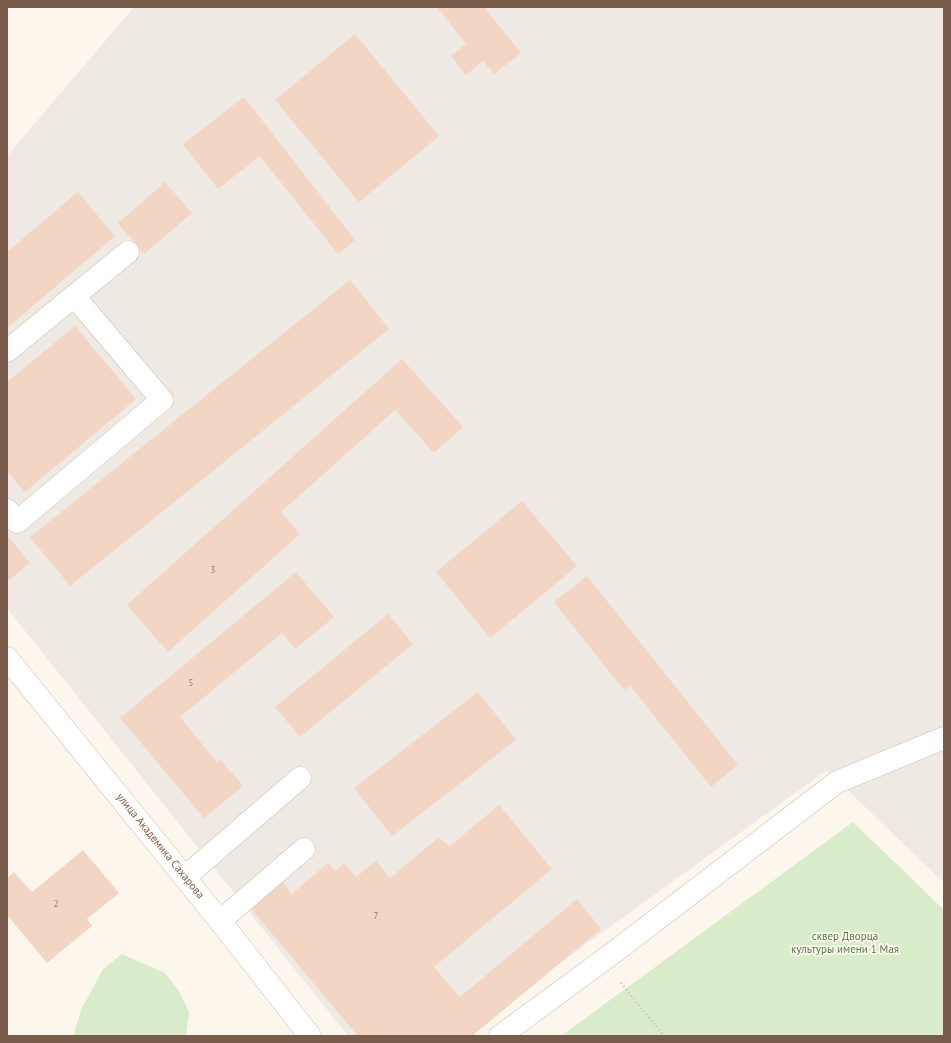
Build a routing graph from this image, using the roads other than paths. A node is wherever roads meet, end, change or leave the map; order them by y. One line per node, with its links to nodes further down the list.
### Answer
1 (128, 252): 2 (street)
2 (74, 296): 3 (street); 4 (street)
3 (7, 351)
4 (7, 510)
5 (7, 658): 9 (street, улица Академика Сахарова)
6 (944, 738): 12 (street)
7 (300, 778): 9 (street)
8 (304, 849): 10 (street)
9 (185, 877): 10 (street, улица Академика Сахарова)
10 (220, 921): 11 (street, улица Академика Сахарова)
11 (310, 1036)
12 (500, 1036)

